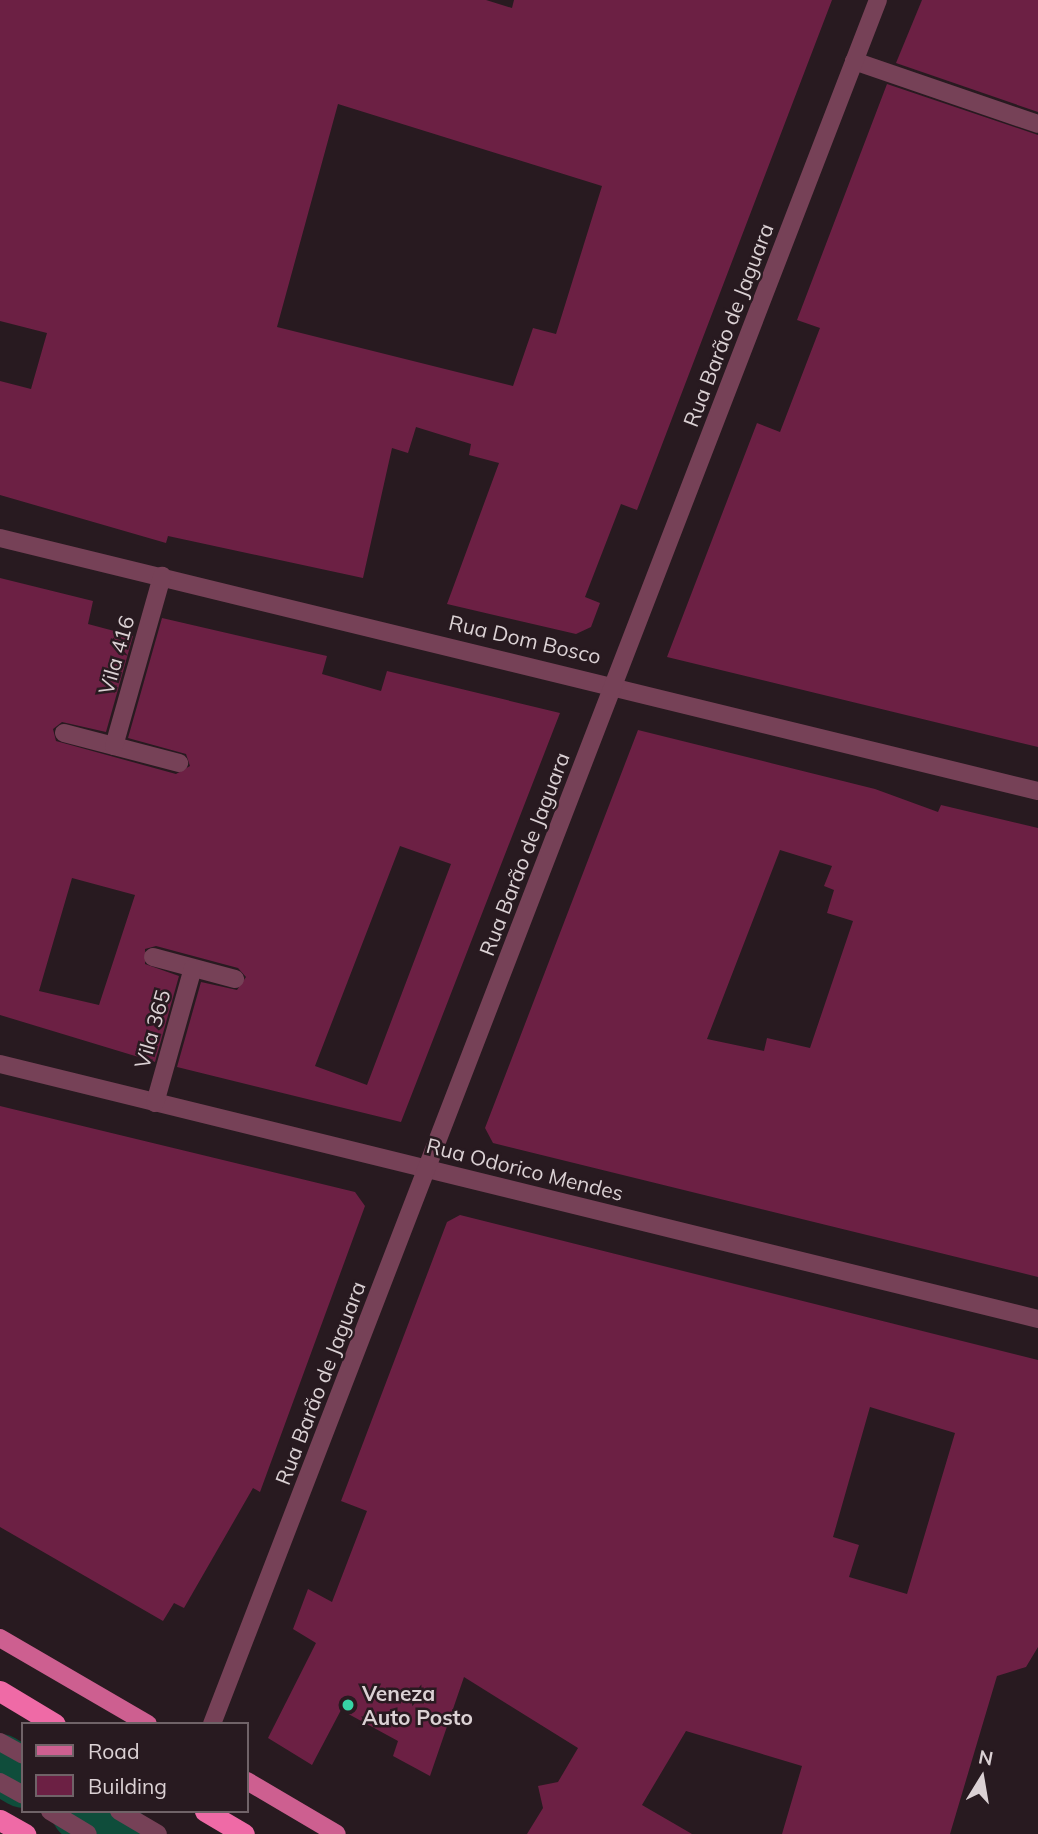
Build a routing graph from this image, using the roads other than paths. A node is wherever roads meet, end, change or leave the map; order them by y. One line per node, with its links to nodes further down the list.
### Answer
1 (878, 0): 2 (street, Rua Barão de Jaguara)
2 (854, 61): 3 (street); 6 (street, Rua Barão de Jaguara)
3 (1038, 124)
4 (0, 538): 5 (street, Rua Dom Bosco)
5 (162, 576): 6 (street, Rua Dom Bosco); 8 (street, Vila 416)
6 (614, 684): 10 (street, Rua Dom Bosco); 16 (street, Rua Barão de Jaguara)
7 (64, 733): 8 (street)
8 (114, 746): 9 (street)
9 (179, 763)
10 (1038, 791)
11 (153, 957): 12 (street, Vila 365)
12 (193, 968): 13 (street, Vila 365); 15 (street, Vila 365)
13 (235, 979)
14 (0, 1065): 15 (street, Rua Odorico Mendes)
15 (155, 1102): 16 (street, Rua Odorico Mendes)
16 (427, 1168): 17 (street, Rua Odorico Mendes); 22 (street, Rua Barão de Jaguara)
17 (1038, 1319)
18 (0, 1638): 21 (main road)
19 (0, 1691): 20 (highway)
20 (52, 1722)
21 (145, 1722)
22 (213, 1722)
23 (0, 1742): 24 (street)
24 (21, 1754)
25 (0, 1782): 27 (street)
26 (248, 1782): 36 (main road)
27 (21, 1794)
28 (53, 1813): 33 (street)
29 (122, 1813): 34 (street)
30 (208, 1813): 35 (highway)
31 (0, 1820): 32 (highway)
32 (25, 1834)
33 (88, 1834)
34 (158, 1834)
35 (244, 1834)
36 (337, 1834)

